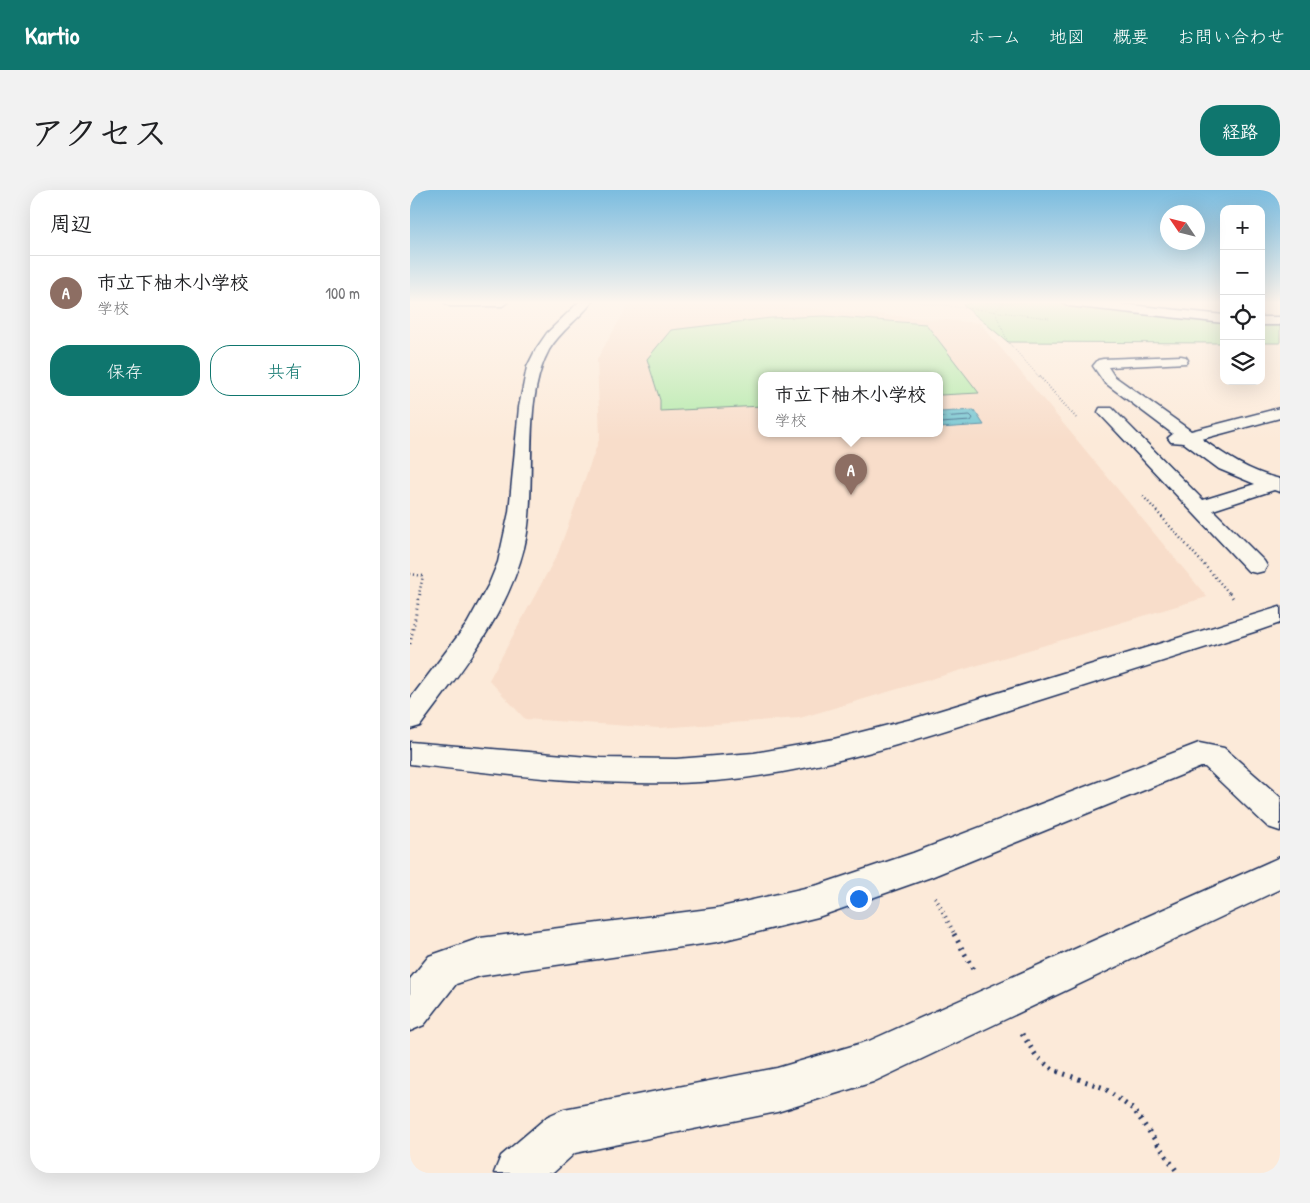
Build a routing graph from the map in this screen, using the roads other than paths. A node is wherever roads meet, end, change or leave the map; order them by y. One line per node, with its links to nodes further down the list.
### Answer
1 (544, 348): 11 (street)
2 (1181, 360): 5 (street)
3 (1106, 412): 6 (street)
4 (1280, 413): 5 (street)
5 (1189, 437): 6 (street); 7 (street)
6 (1150, 441): 8 (street)
7 (1278, 485): 8 (street)
8 (1199, 508): 9 (street)
9 (1256, 566)
10 (1279, 617): 12 (street)
11 (410, 719)
12 (410, 753)
13 (1280, 817): 15 (street)
14 (1280, 872): 16 (street)
15 (410, 1011)
16 (518, 1173)

